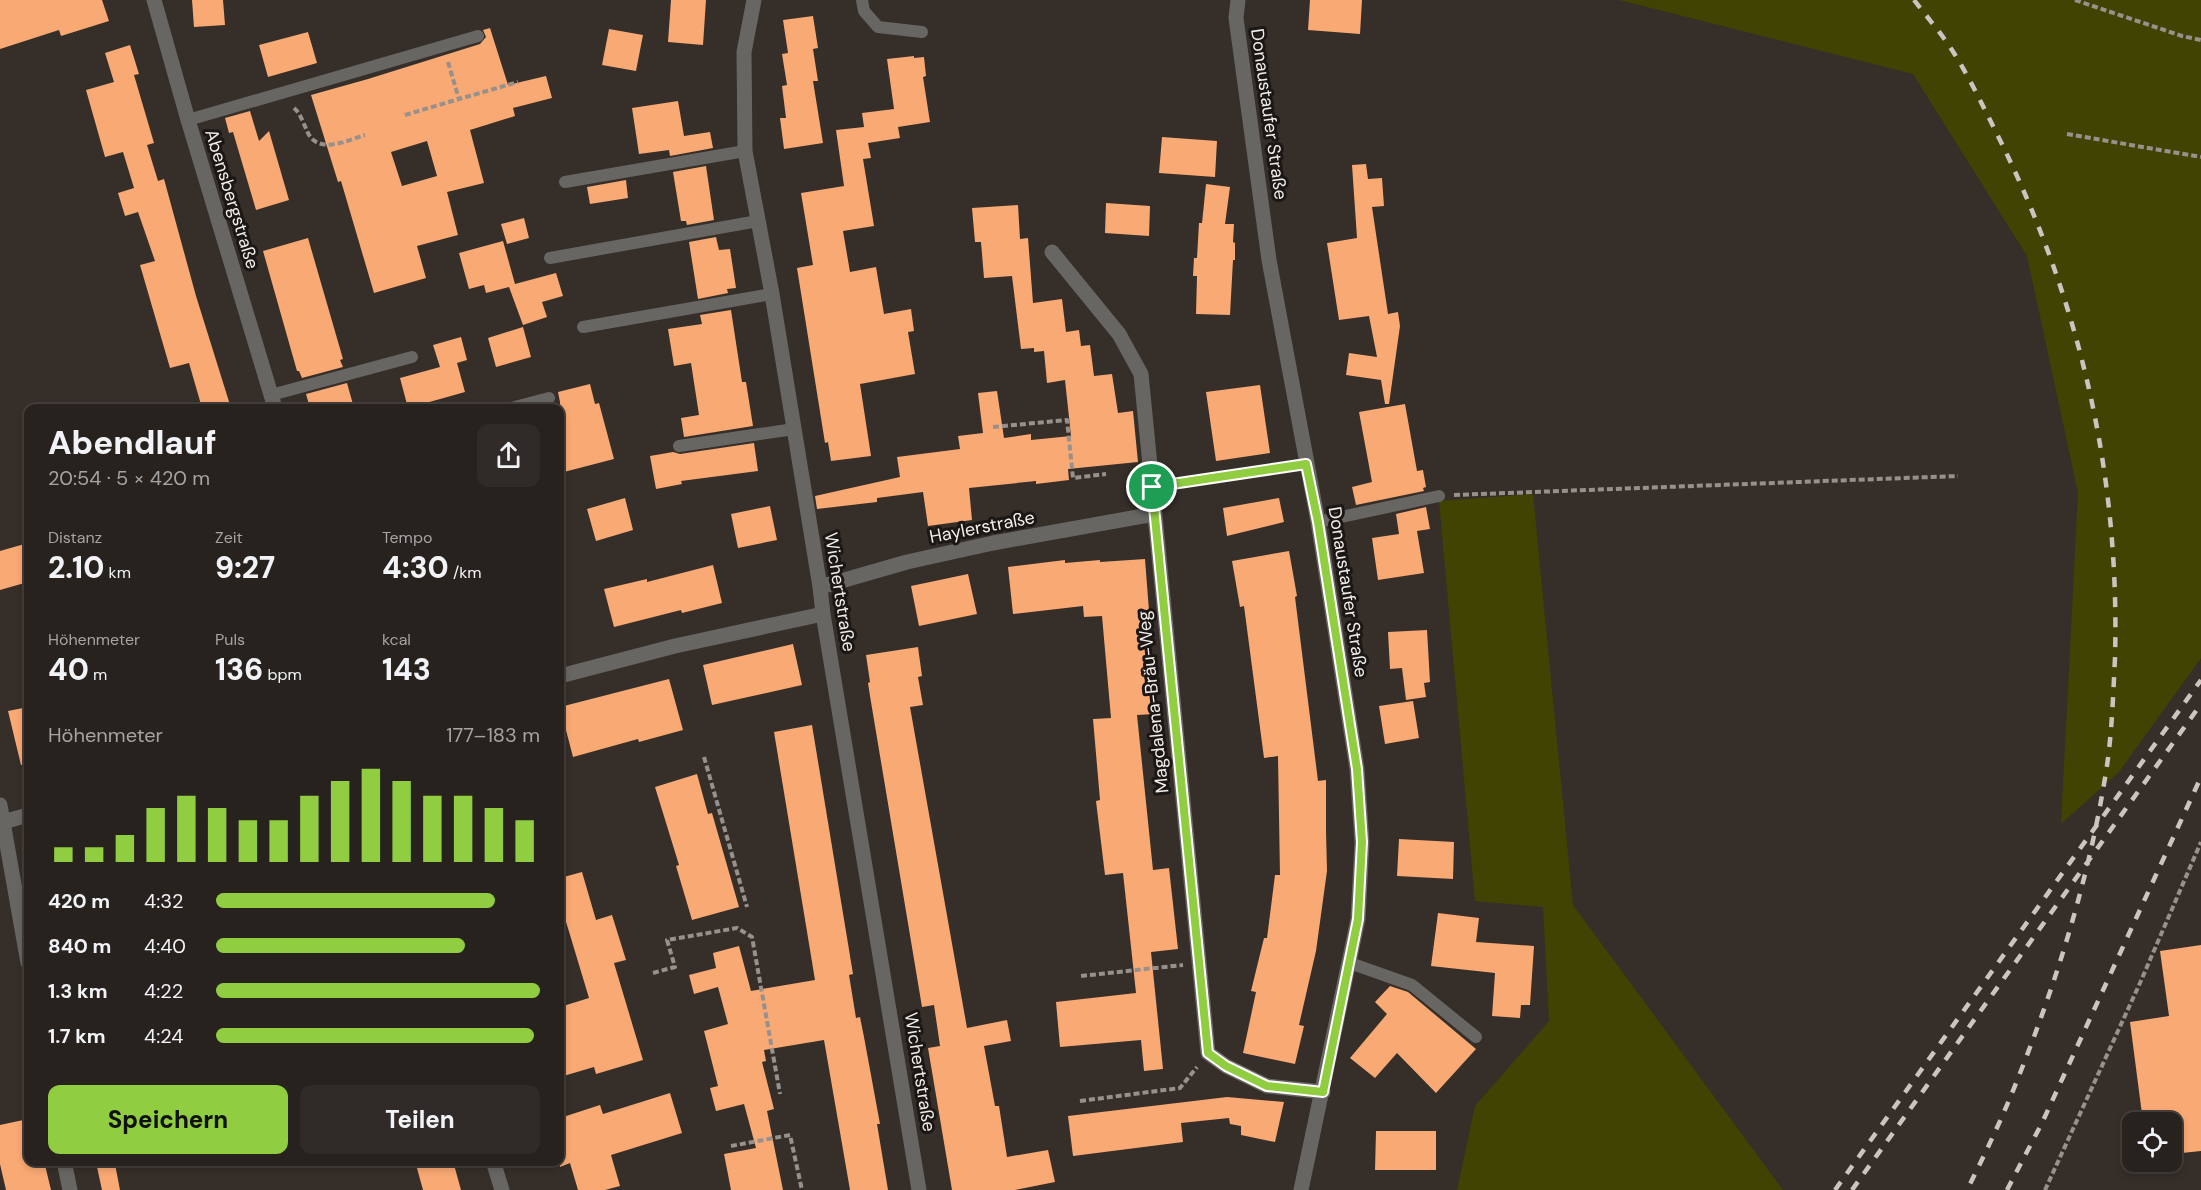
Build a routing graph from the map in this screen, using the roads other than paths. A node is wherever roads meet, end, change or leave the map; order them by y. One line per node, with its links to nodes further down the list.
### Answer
1 (154, 0): 7 (street, Abensbergstraße)
2 (754, 0): 8 (street, Wichertstraße)
3 (862, 0): 5 (lane)
4 (1238, 0): 23 (street, Donaustaufer Straße)
5 (922, 32)
6 (478, 36): 7 (lane)
7 (188, 120): 17 (street, Abensbergstraße)
8 (745, 150): 9 (lane); 10 (street, Wichertstraße)
9 (565, 182)
10 (758, 221): 12 (lane); 13 (street, Wichertstraße)
11 (1052, 252): 22 (street, Magdalena-Bräu-Weg)
12 (550, 258)
13 (772, 294): 14 (lane); 19 (street, Wichertstraße)
14 (583, 327)
15 (412, 357): 17 (lane)
16 (549, 398): 18 (lane)
17 (273, 401)
18 (526, 404)
19 (794, 429): 20 (lane); 24 (street, Wichertstraße)
20 (679, 446)
21 (1439, 496): 23 (lane)
22 (1154, 514): 24 (street, Haylerstraße); 33 (street, Magdalena-Bräu-Weg)
23 (1318, 522): 31 (street, Donaustaufer Straße)
24 (820, 587): 25 (street, Wichertstraße)
25 (823, 614): 26 (street); 38 (street, Wichertstraße)
26 (564, 675)
27 (0, 805): 29 (street)
28 (24, 816): 29 (street)
29 (3, 822): 30 (street)
30 (24, 940)
31 (1350, 963): 32 (lane); 33 (street, Donaustaufer Straße)
32 (1476, 1037)
33 (1323, 1092): 39 (street, Donaustaufer Straße)
34 (65, 1166): 36 (street)
35 (495, 1166): 37 (street)
36 (70, 1190)
37 (502, 1190)
38 (919, 1190)
39 (1301, 1190)

